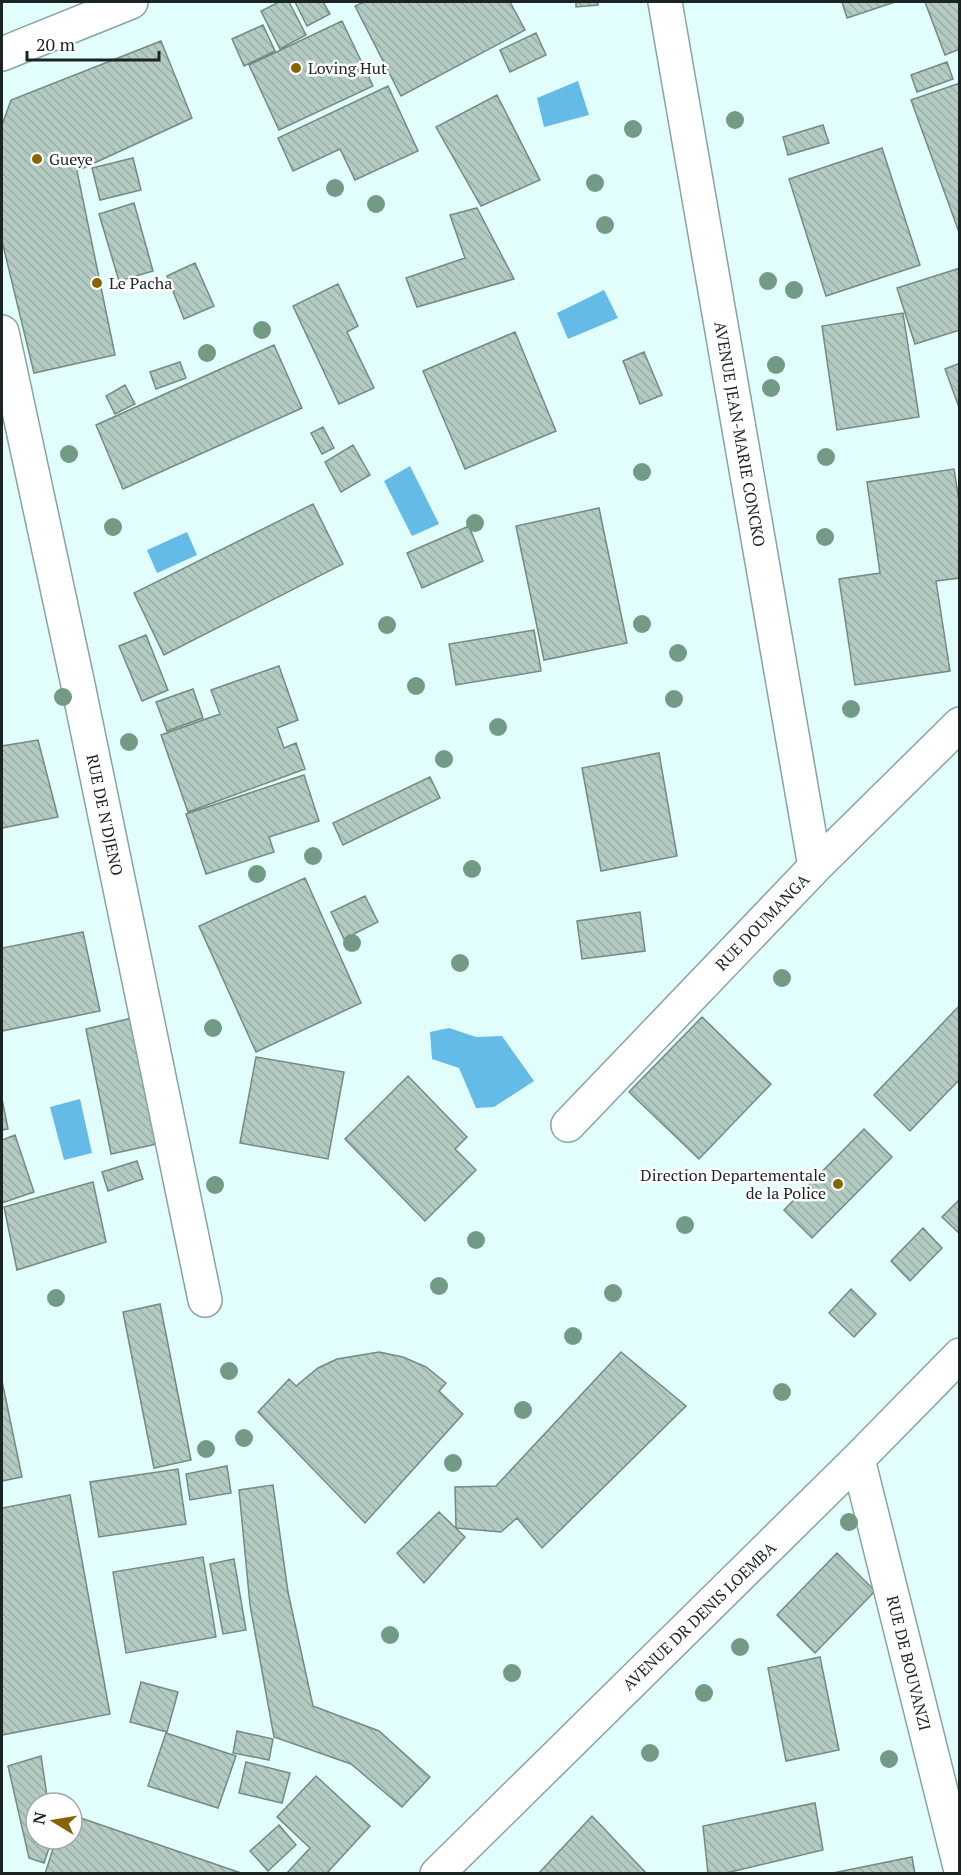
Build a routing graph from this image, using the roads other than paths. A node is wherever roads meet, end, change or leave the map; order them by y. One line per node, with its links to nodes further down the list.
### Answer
1 (131, 2): 3 (street)
2 (665, 2): 6 (street, AVENUE JEAN-MARIE CONCKO)
3 (2, 54)
4 (2, 332): 8 (street, RUE DE N'DJENO)
5 (960, 724): 6 (street, RUE DOUMANGA)
6 (815, 867): 7 (street, RUE DOUMANGA)
7 (568, 1125)
8 (205, 1300)
9 (960, 1355): 10 (street, AVENUE DR DENIS LOEMBA)
10 (858, 1459): 11 (street, RUE DE BOUVANZI); 12 (street, AVENUE DR DENIS LOEMBA)
11 (960, 1867)
12 (437, 1874)

